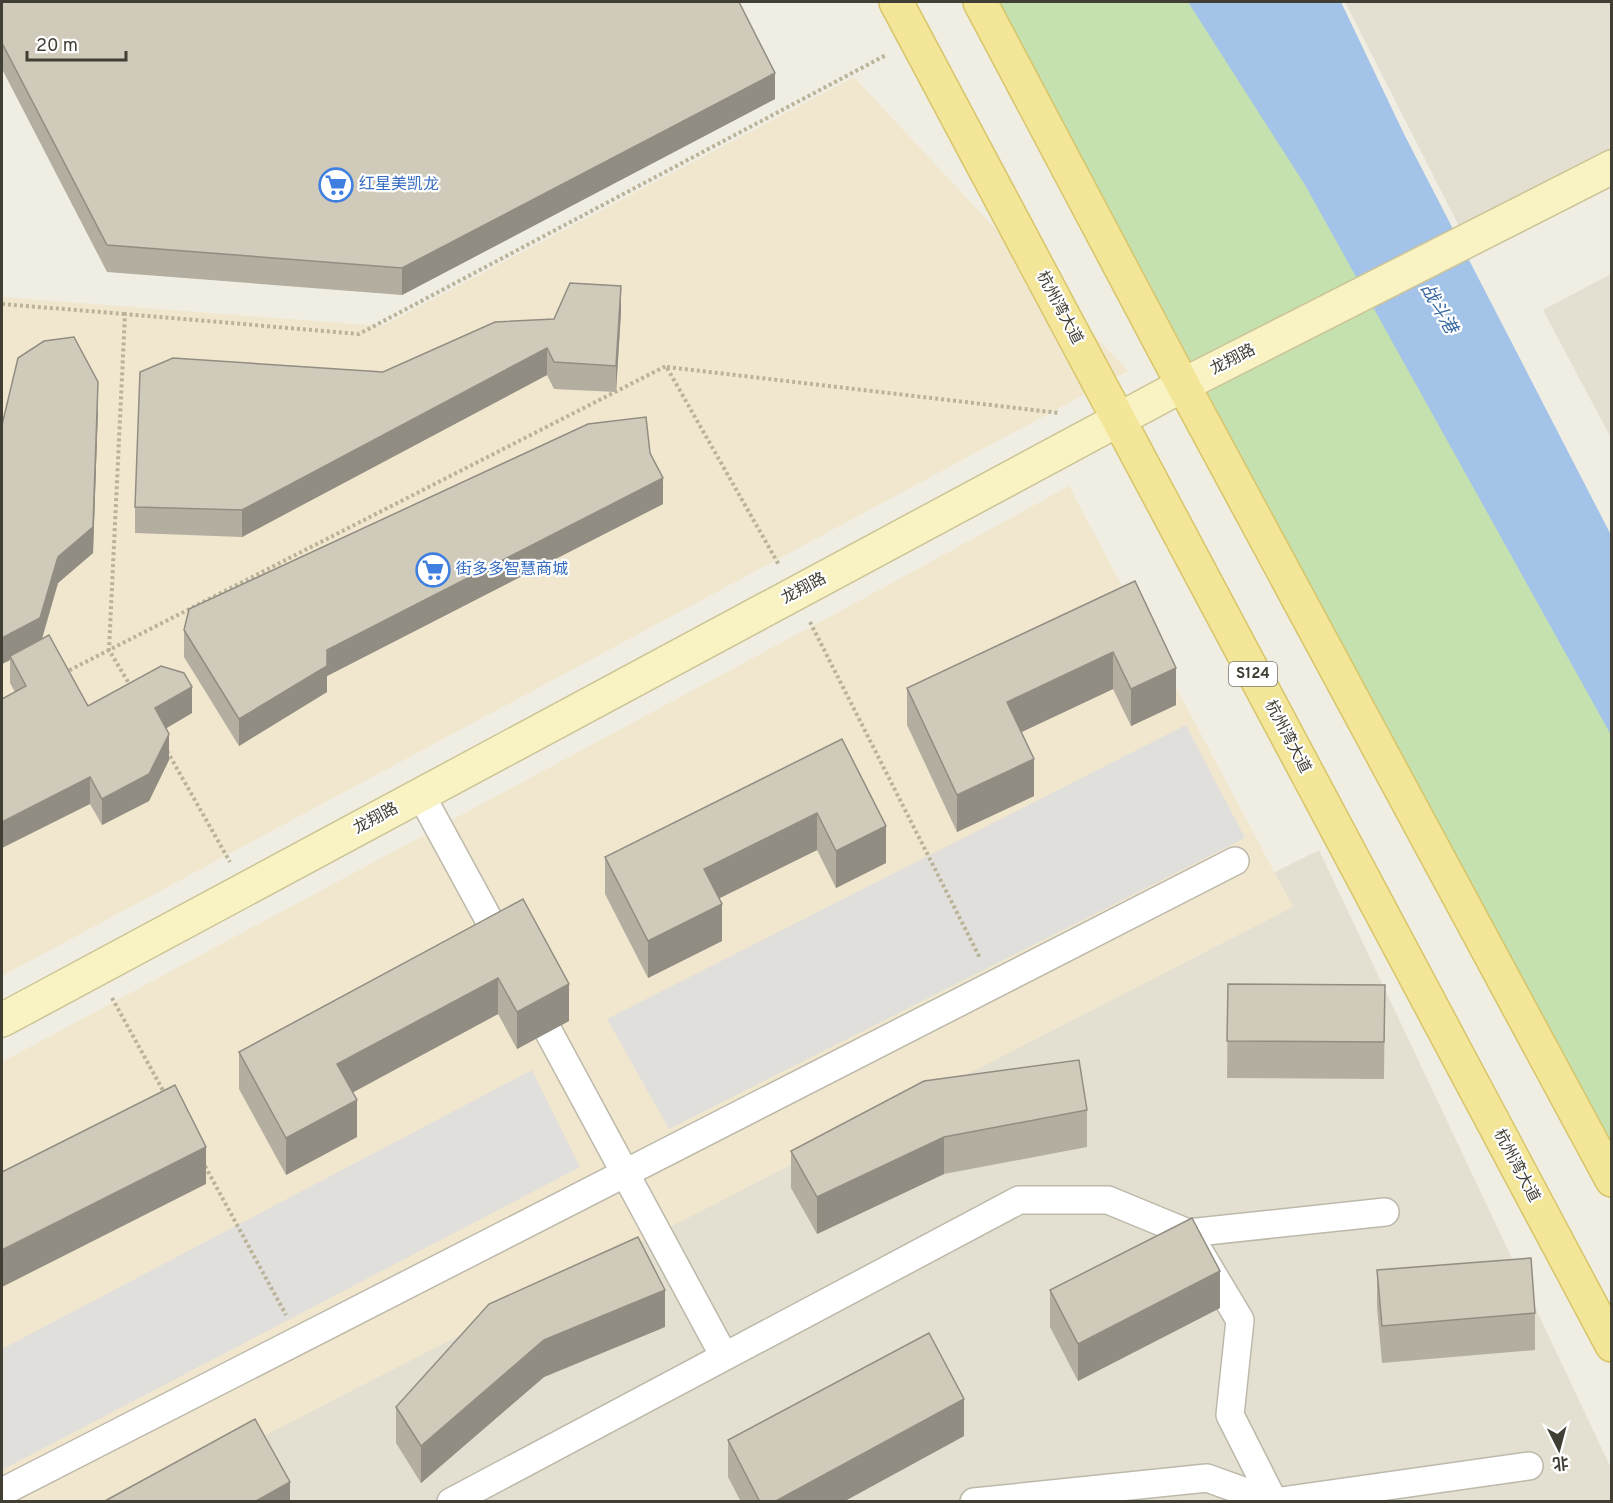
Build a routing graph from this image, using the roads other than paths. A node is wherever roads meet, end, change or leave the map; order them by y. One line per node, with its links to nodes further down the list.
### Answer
1 (896, 2): 5 (main road, 杭州湾大道 / S124)
2 (980, 2): 4 (main road)
3 (1611, 167): 4 (street, 龙翔路)
4 (1183, 385): 5 (street, 龙翔路); 10 (main road)
5 (1118, 420): 6 (street, 龙翔路); 13 (main road, 杭州湾大道 / S124)
6 (421, 795): 8 (street, 龙翔路); 9 (street)
7 (1234, 861): 9 (street)
8 (2, 1020)
9 (625, 1172): 14 (street); 16 (street)
10 (1611, 1180)
11 (1385, 1212): 12 (street)
12 (1188, 1233): 14 (street); 19 (street)
13 (1611, 1345)
14 (724, 1356): 17 (street)
15 (1529, 1466): 19 (street)
16 (2, 1492)
17 (451, 1502)
18 (975, 1502): 19 (street)
19 (1274, 1502)

